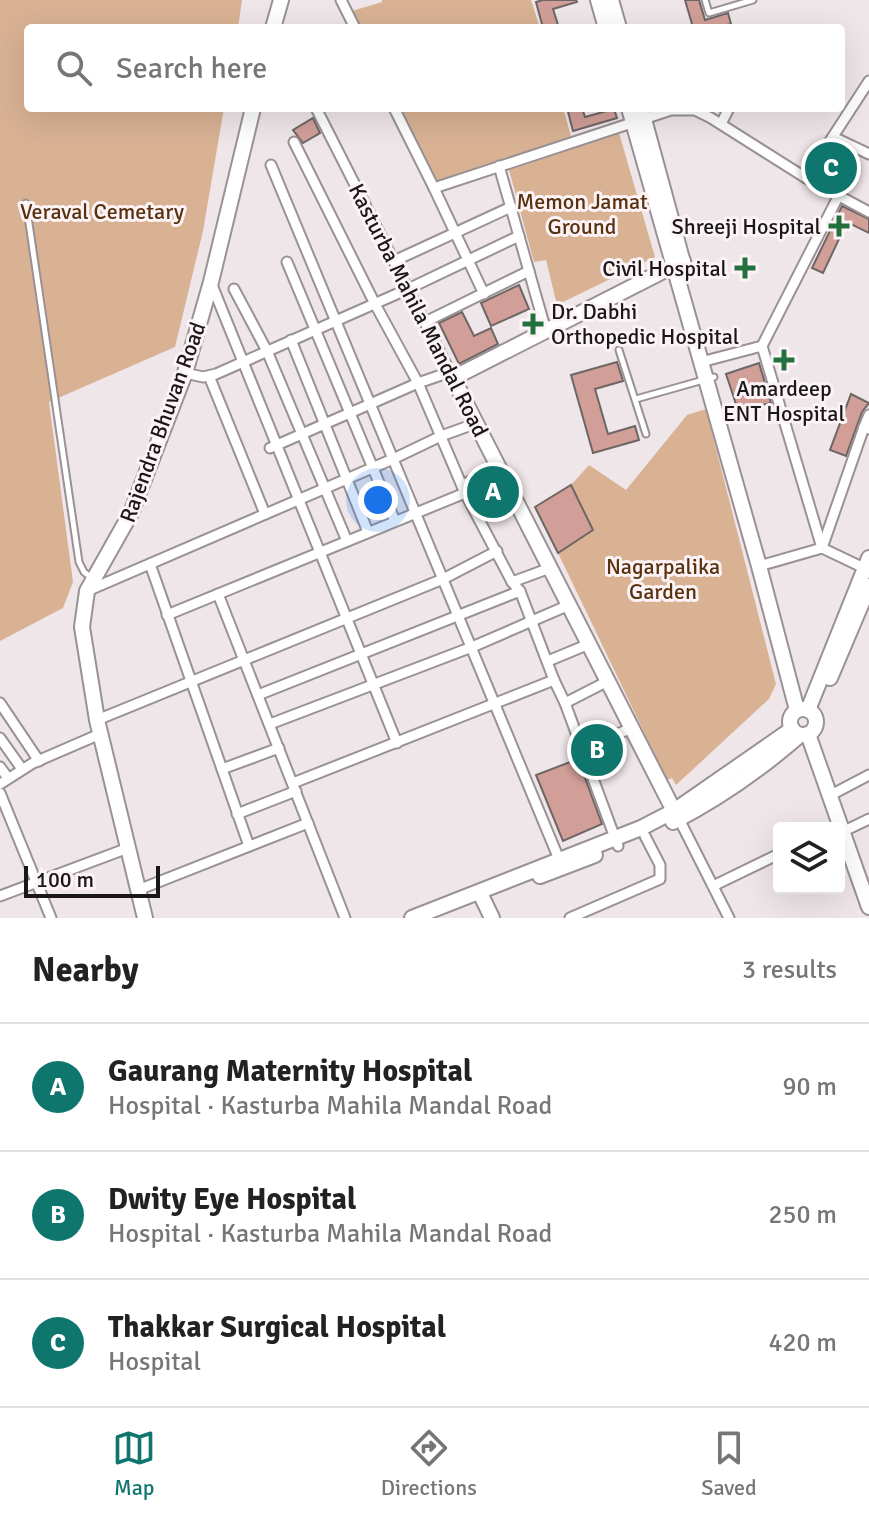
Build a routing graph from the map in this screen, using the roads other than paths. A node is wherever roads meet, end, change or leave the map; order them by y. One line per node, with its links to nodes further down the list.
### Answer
1 (281, 0): 7 (street)
2 (341, 0): 8 (street)
3 (598, 0): 9 (street)
4 (611, 0): 10 (street)
5 (705, 0): 6 (lane)
6 (753, 0)
7 (275, 24)
8 (353, 24)
9 (605, 24)
10 (618, 24)
11 (867, 87): 19 (street)
12 (252, 112): 37 (street, Rajendra Bhuvan Road)
13 (318, 112): 32 (street, Kasturba Mahila Mandal Road)
14 (396, 112): 25 (street)
15 (699, 112): 18 (street)
16 (727, 112): 18 (street)
17 (637, 114): 23 (street); 35 (street)
18 (721, 124): 24 (street)
19 (833, 137): 21 (street); 24 (street)
20 (294, 142): 41 (street)
21 (869, 154)
22 (271, 165): 42 (street)
23 (499, 166): 25 (street); 28 (street)
24 (806, 178): 26 (street)
25 (434, 188): 30 (street)
26 (838, 197): 29 (street); 47 (street)
27 (26, 203): 89 (lane)
28 (511, 207): 30 (street); 31 (street)
29 (869, 212)
30 (455, 234): 32 (street); 33 (street)
31 (519, 236): 33 (street); 36 (street)
32 (394, 261): 39 (street, Kasturba Mahila Mandal Road)
33 (468, 261): 39 (street); 40 (street)
34 (287, 262): 44 (street)
35 (678, 263): 45 (street); 51 (street)
36 (529, 271): 40 (street); 45 (street)
37 (211, 282): 50 (street); 52 (street, Rajendra Bhuvan Road)
38 (234, 289): 49 (street)
39 (408, 289): 41 (street); 43 (street, Kasturba Mahila Mandal Road)
40 (484, 294): 43 (street)
41 (375, 304): 42 (street); 56 (street)
42 (336, 321): 44 (street); 58 (street)
43 (425, 322): 53 (street, Kasturba Mahila Mandal Road)
44 (315, 330): 46 (street); 59 (street)
45 (546, 331): 53 (street)
46 (291, 340): 49 (street); 62 (street)
47 (762, 346): 51 (street); 80 (street)
48 (619, 350): 57 (lane)
49 (267, 351): 50 (street); 65 (street)
50 (242, 361): 54 (street); 67 (street)
51 (706, 361): 55 (street)
52 (185, 373): 54 (street); 89 (street, Rajendra Bhuvan Road)
53 (452, 375): 56 (street); 61 (street, Kasturba Mahila Mandal Road)
54 (209, 376): 76 (street)
55 (710, 378): 57 (lane); 85 (street)
56 (418, 383): 58 (street); 66 (street)
57 (636, 399): 64 (lane)
58 (371, 405): 59 (street); 68 (street)
59 (351, 414): 62 (street); 69 (street)
60 (869, 415): 63 (street)
61 (477, 423): 66 (street); 70 (street, Kasturba Mahila Mandal Road)
62 (325, 425): 65 (street); 71 (street)
63 (866, 428): 80 (street)
64 (646, 434)
65 (302, 435): 67 (street); 72 (street)
66 (441, 436): 68 (street); 73 (street)
67 (274, 447): 74 (street)
68 (393, 459): 69 (street); 75 (street)
69 (373, 468): 71 (street); 77 (street)
70 (499, 468): 73 (street); 86 (street, Kasturba Mahila Mandal Road)
71 (346, 479): 72 (street); 78 (street)
72 (325, 489): 74 (street); 79 (street)
73 (464, 489): 75 (street); 82 (street)
74 (299, 500): 76 (street); 81 (street)
75 (416, 513): 77 (street); 87 (street)
76 (265, 514): 84 (street)
77 (395, 521): 78 (street)
78 (368, 532): 79 (street)
79 (347, 541): 81 (street)
80 (822, 548): 83 (street); 85 (street)
81 (320, 551): 92 (street); 96 (street)
82 (497, 551): 87 (street); 88 (street)
83 (866, 563): 111 (street)
84 (150, 564): 89 (street); 94 (street)
85 (762, 565): 111 (street)
86 (550, 568): 88 (street); 93 (street, Kasturba Mahila Mandal Road)
87 (443, 579): 95 (street); 96 (street)
88 (512, 582): 91 (street)
89 (90, 585): 113 (street, Rajendra Bhuvan Road)
90 (869, 586): 111 (street)
91 (520, 591): 95 (street); 97 (street)
92 (218, 594): 94 (street); 101 (street)
93 (569, 605): 97 (street); 98 (street, Kasturba Mahila Mandal Road)
94 (167, 615): 105 (street)
95 (459, 616): 99 (street); 100 (street)
96 (348, 619): 100 (street); 101 (street)
97 (532, 620): 99 (street); 102 (street)
98 (589, 644): 102 (street); 104 (street, Kasturba Mahila Mandal Road)
99 (472, 647): 106 (street); 110 (street)
100 (362, 656): 106 (street); 107 (street)
101 (245, 661): 105 (street); 107 (street)
102 (548, 661): 103 (street)
103 (554, 680): 109 (street); 110 (street)
104 (608, 681): 109 (street); 114 (street, Kasturba Mahila Mandal Road)
105 (191, 682): 113 (street); 123 (street)
106 (374, 684): 112 (street); 117 (street)
107 (258, 695): 112 (street)
108 (0, 703): 120 (street)
109 (565, 703): 119 (street)
110 (495, 705): 117 (street); 141 (street)
111 (805, 711): 115 (street); 115 (street)
112 (270, 724): 118 (street)
113 (99, 727): 120 (street); 139 (street, Rajendra Bhuvan Road)
114 (632, 728): 119 (street); 130 (street, Kasturba Mahila Mandal Road)
115 (800, 733): 128 (street); 130 (street)
116 (0, 738): 122 (street)
117 (397, 743): 126 (street)
118 (279, 748): 123 (street); 126 (street)
119 (583, 748): 136 (street)
120 (39, 761): 122 (street)
121 (0, 767): 125 (street)
122 (22, 769): 125 (street)
123 (222, 769): 129 (street)
124 (869, 775): 128 (street)
125 (4, 781)
126 (294, 787): 129 (street); 133 (street)
127 (0, 793): 143 (street)
128 (829, 796): 132 (street)
129 (237, 814): 138 (street)
130 (676, 815): 135 (street); 136 (street); 144 (street)
131 (869, 819): 134 (street)
132 (836, 822)
133 (308, 823): 138 (street); 151 (street)
134 (845, 826)
135 (645, 836): 136 (street); 154 (street)
136 (616, 842): 141 (street)
137 (845, 842): 142 (street)
138 (249, 846): 145 (street)
139 (128, 848): 143 (street); 145 (street, Rajendra Bhuvan Road)
140 (773, 857): 144 (street)
141 (561, 863): 146 (street)
142 (864, 880): 148 (street)
143 (36, 882): 147 (street); 149 (street)
144 (713, 886): 155 (street)
145 (138, 890): 150 (street, Rajendra Bhuvan Road)
146 (487, 890): 152 (street); 153 (street)
147 (0, 896)
148 (869, 907)
149 (50, 918)
150 (145, 918)
151 (345, 918)
152 (412, 918)
153 (492, 918)
154 (570, 918)
155 (729, 918)

